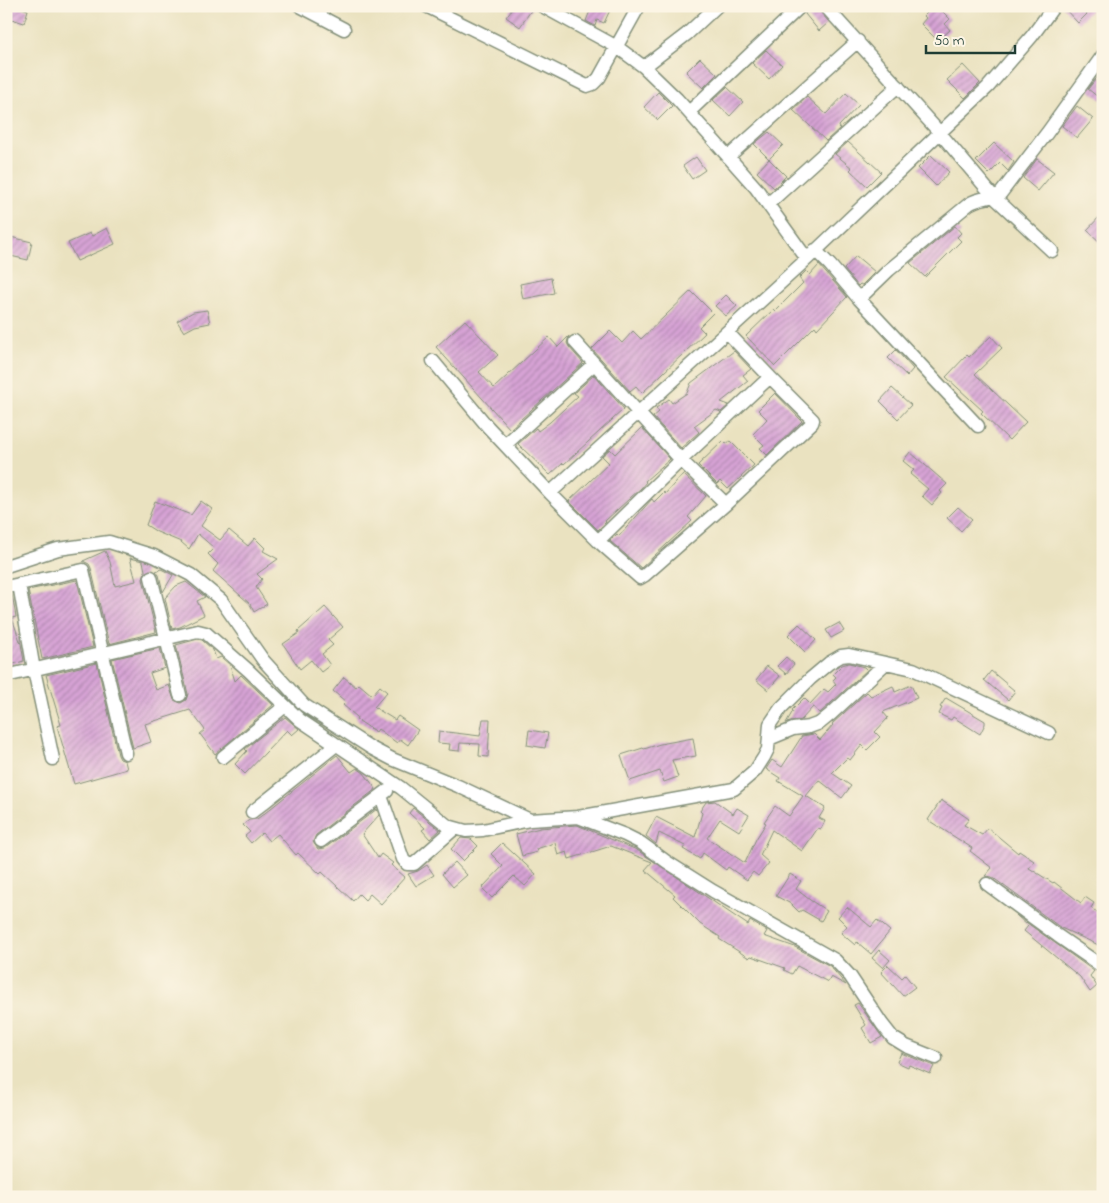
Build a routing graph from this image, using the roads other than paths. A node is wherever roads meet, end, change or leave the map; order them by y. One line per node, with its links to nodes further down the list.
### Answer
1 (300, 6): 9 (street)
2 (426, 6): 11 (street)
3 (542, 6): 11 (street)
4 (638, 6): 11 (street)
5 (717, 6): 13 (street)
6 (801, 6): 15 (street)
7 (825, 6): 10 (street)
8 (1054, 6): 16 (street)
9 (344, 29)
10 (858, 41): 14 (street); 17 (street)
11 (617, 47): 13 (street)
12 (1103, 55): 18 (street)
13 (644, 67): 15 (street)
14 (898, 86): 16 (street); 19 (street)
15 (689, 112): 17 (street)
16 (940, 132): 18 (street); 21 (street)
17 (728, 157): 19 (street)
18 (993, 196): 20 (street); 22 (street)
19 (768, 204): 21 (street)
20 (1052, 251)
21 (811, 255): 22 (street); 23 (street)
22 (859, 299): 29 (street)
23 (727, 332): 27 (street); 28 (street)
24 (575, 342): 26 (street)
25 (433, 361): 30 (street)
26 (594, 364): 28 (street); 30 (street)
27 (770, 377): 31 (street); 33 (street)
28 (638, 413): 31 (street); 32 (street)
29 (978, 426)
30 (505, 445): 32 (street)
31 (681, 460): 33 (street); 34 (street)
32 (550, 493): 34 (street)
33 (726, 504): 34 (street)
34 (598, 541)
35 (6, 566): 55 (street)
36 (151, 577): 38 (street)
37 (13, 586): 39 (street); 41 (street)
38 (166, 639): 39 (street); 43 (street); 44 (street)
39 (102, 654): 41 (street); 48 (street)
40 (886, 663): 45 (street); 46 (street); 46 (street)
41 (34, 670): 42 (street); 50 (street)
42 (6, 676)
43 (180, 695)
44 (285, 706): 47 (street); 49 (street)
45 (1049, 733)
46 (768, 738): 54 (street)
47 (336, 745): 51 (street); 53 (street)
48 (126, 753)
49 (223, 757)
50 (53, 759)
51 (396, 784): 52 (street); 56 (street)
52 (381, 796): 56 (street); 57 (street)
53 (252, 812)
54 (578, 817): 55 (street); 60 (street)
55 (530, 820): 56 (street)
56 (454, 829)
57 (322, 841)
58 (987, 884): 59 (street)
59 (1103, 967)
60 (936, 1058)

